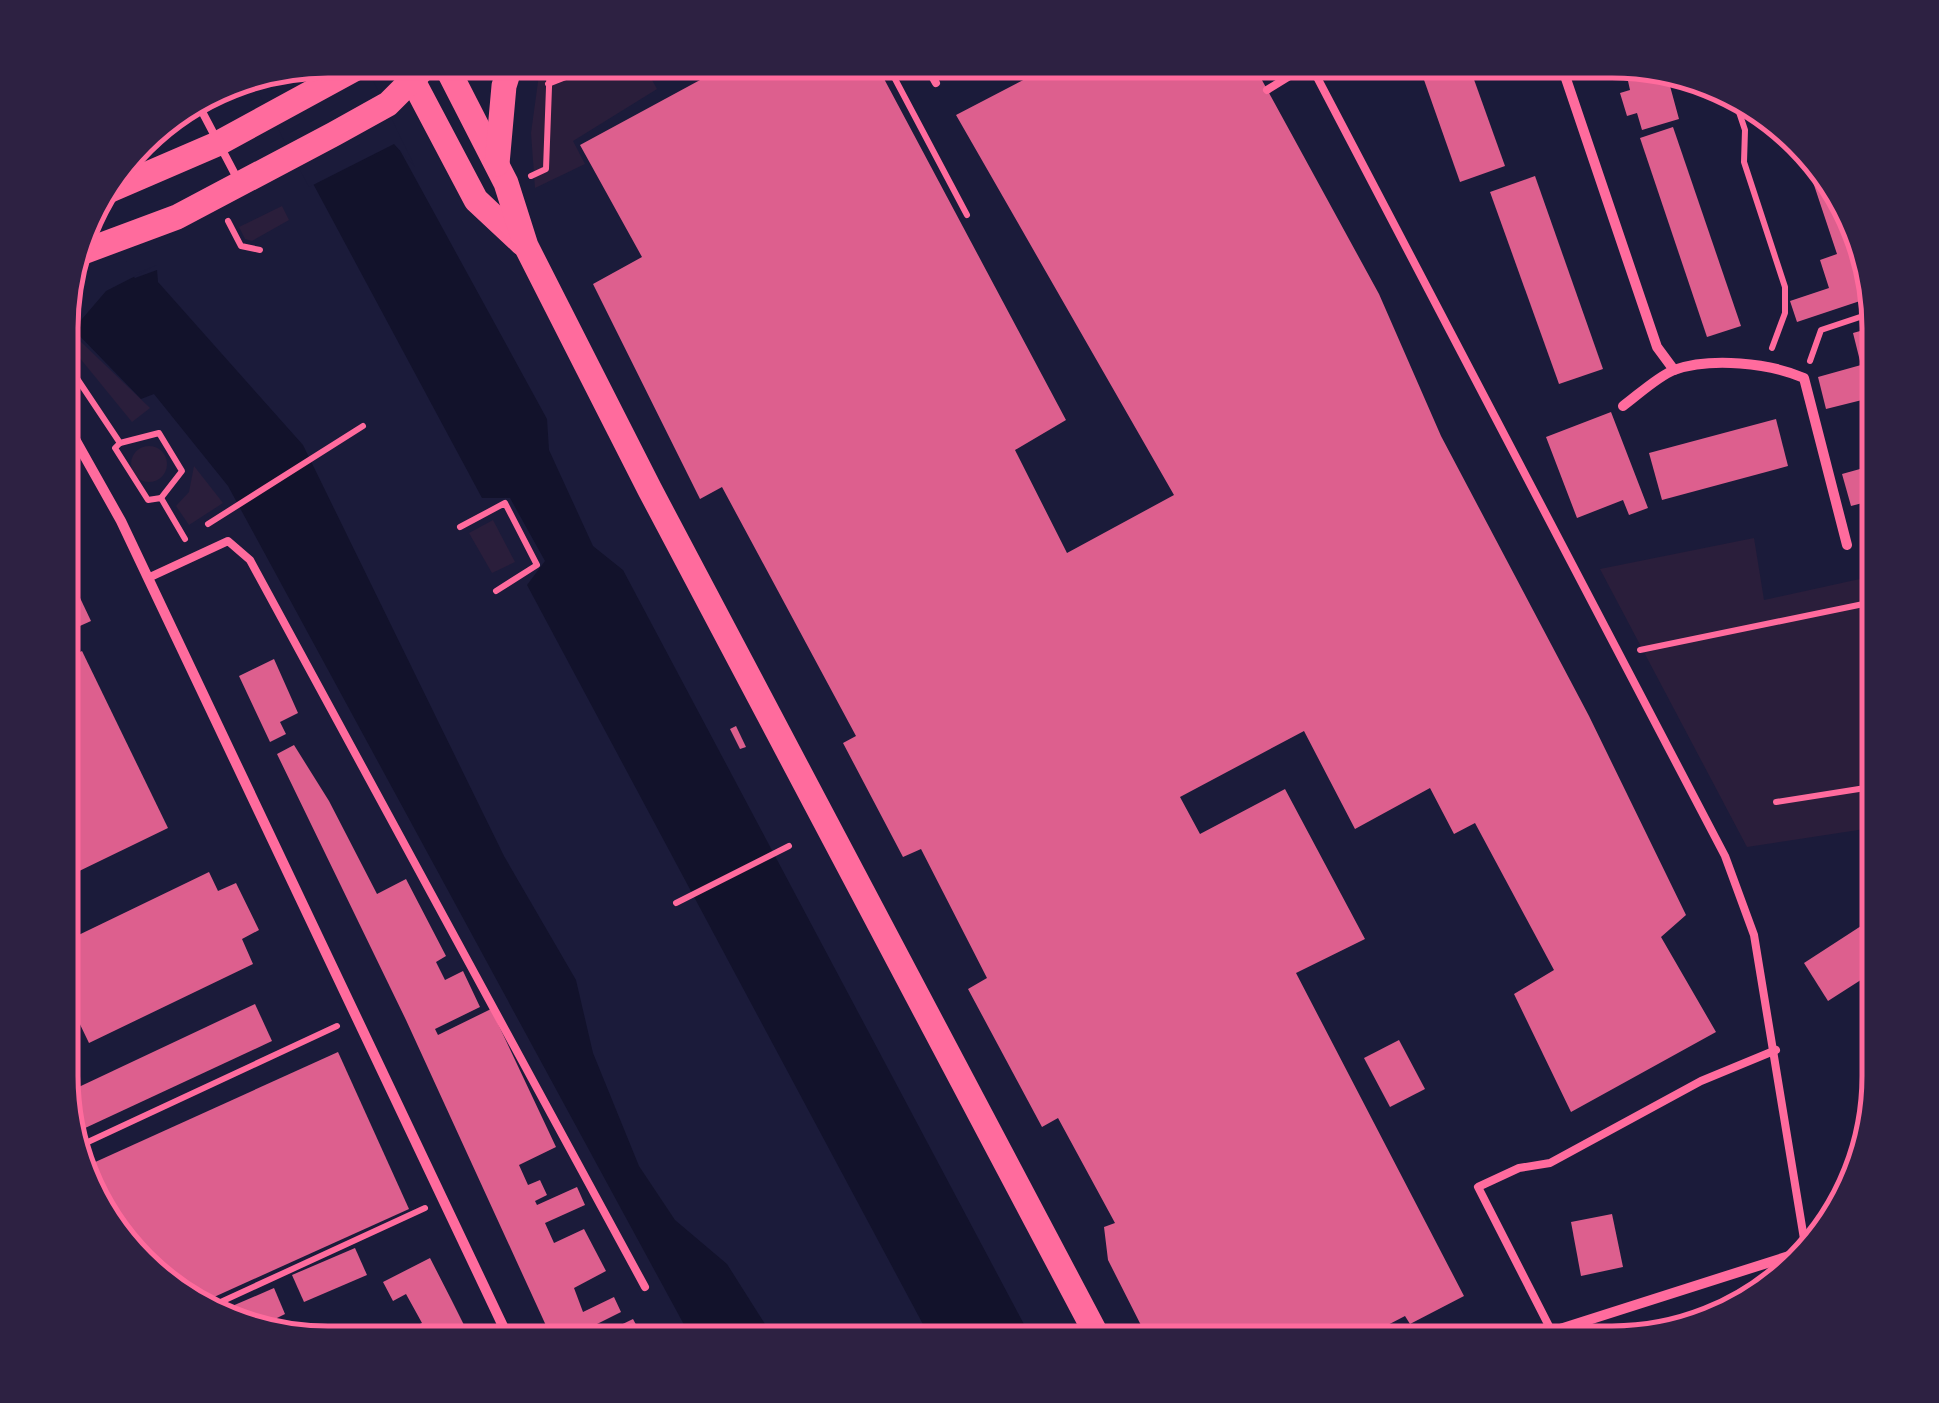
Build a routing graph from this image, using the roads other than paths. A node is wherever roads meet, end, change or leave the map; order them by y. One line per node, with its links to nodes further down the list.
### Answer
1 (339, 78): 13 (main road)
2 (403, 78): 15 (main road)
3 (411, 78): 17 (main road)
4 (452, 78): 14 (main road)
5 (506, 78): 14 (main road)
6 (933, 78): 10 (lane)
7 (1285, 78): 11 (lane)
8 (1316, 78): 24 (lane)
9 (1566, 78): 19 (street)
10 (936, 83)
11 (1267, 90)
12 (201, 112): 13 (lane)
13 (217, 144): 15 (lane); 16 (main road)
14 (497, 166): 17 (main road)
15 (240, 184): 18 (main road)
16 (123, 185)
17 (526, 246): 29 (main road)
18 (90, 250)
19 (1674, 370): 20 (street); 22 (street)
20 (1622, 406)
21 (78, 446): 23 (street)
22 (1847, 545)
23 (148, 578): 27 (lane); 28 (street)
24 (1776, 1050): 25 (lane); 30 (lane)
25 (1805, 1233)
26 (1781, 1258): 31 (street)
27 (645, 1288)
28 (503, 1325)
29 (1092, 1326)
30 (1548, 1326)
31 (1563, 1326)

